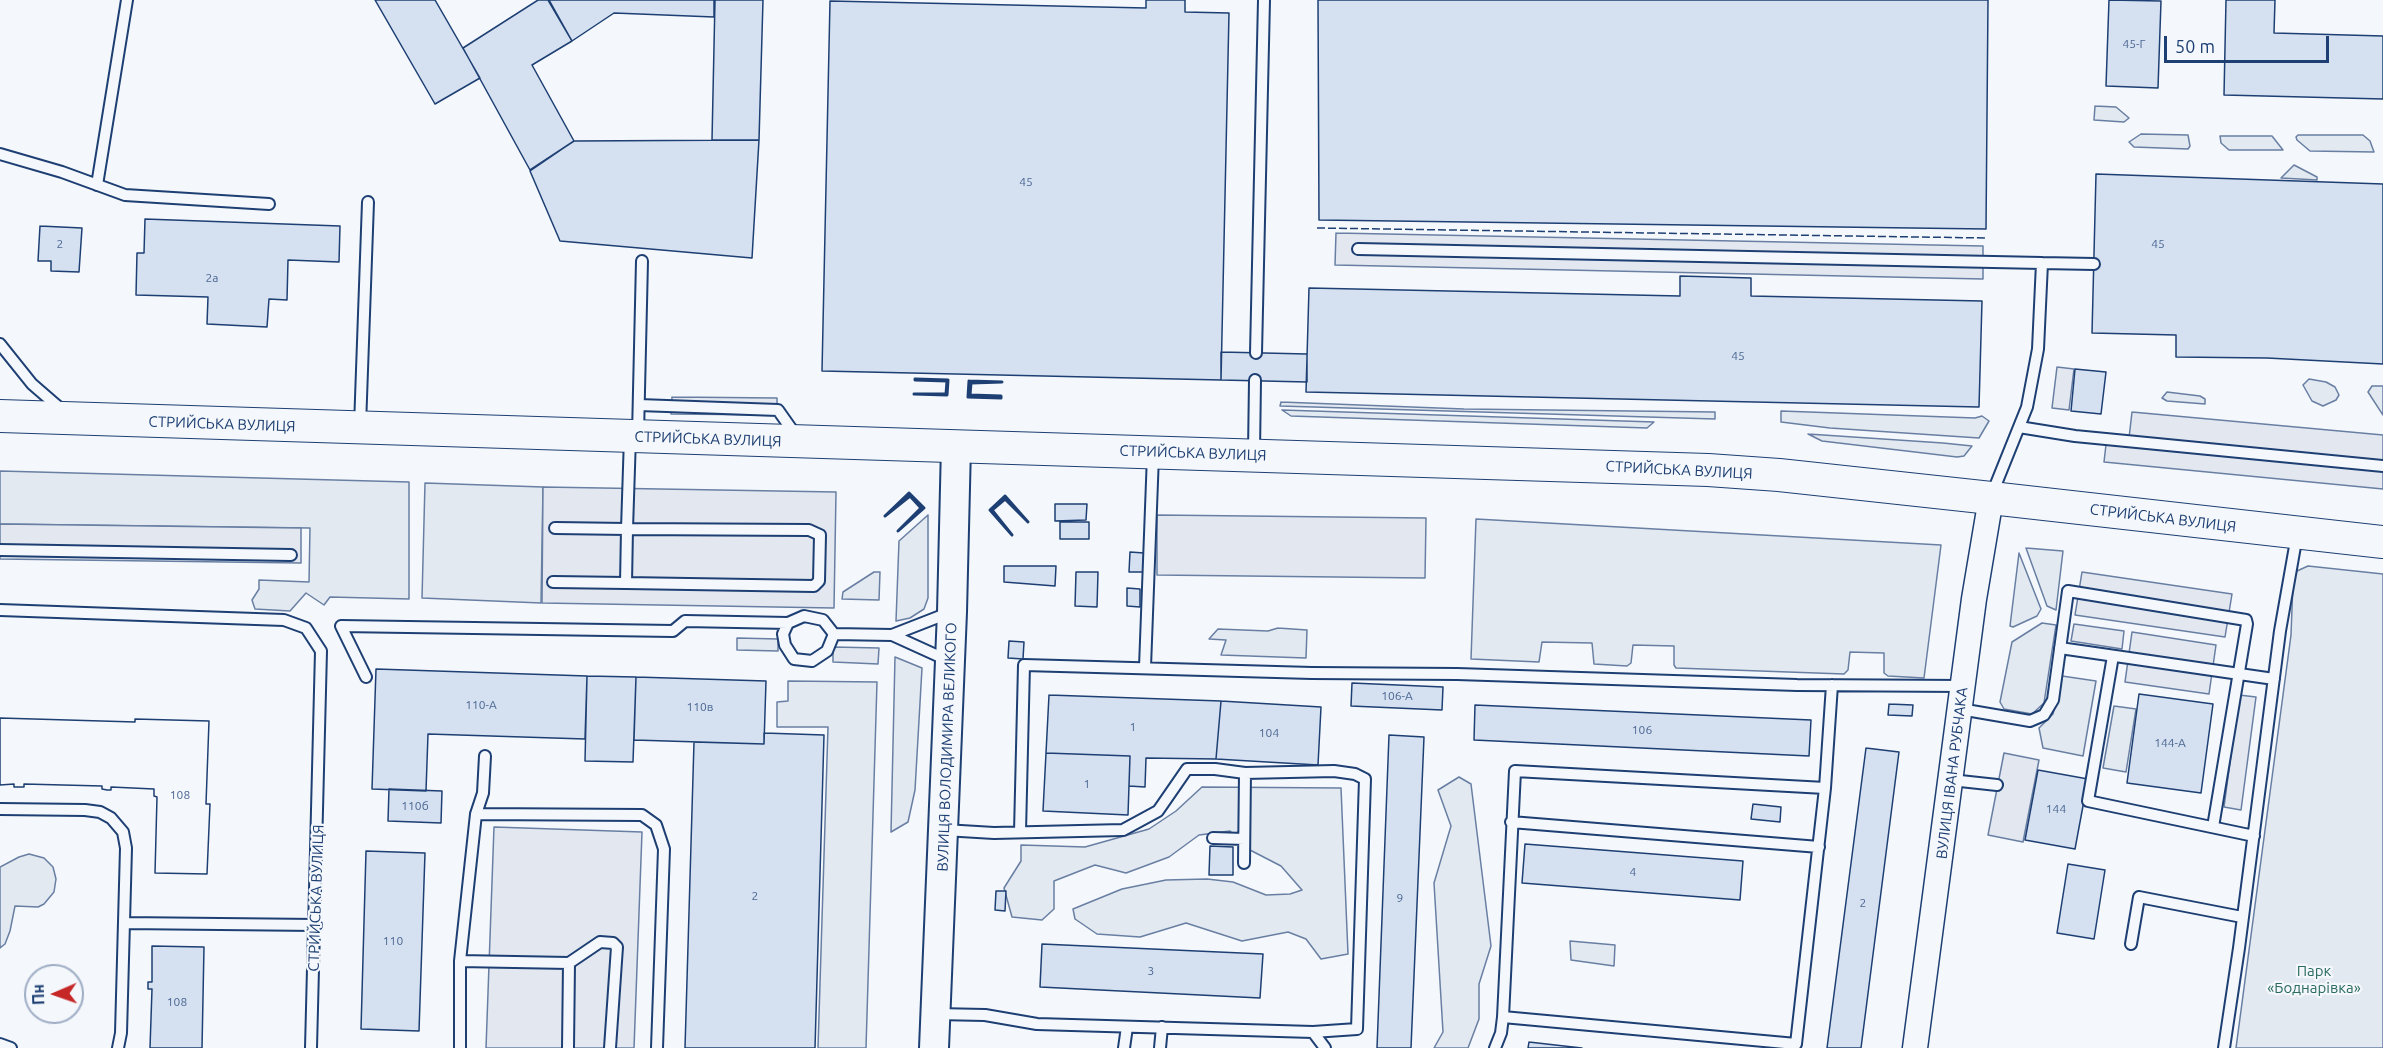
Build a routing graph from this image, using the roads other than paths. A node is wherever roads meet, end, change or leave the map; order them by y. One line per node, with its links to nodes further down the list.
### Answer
1 (127, 0): 4 (lane)
2 (1264, 0): 12 (lane)
3 (0, 154): 4 (lane)
4 (97, 185): 6 (lane)
5 (368, 202): 18 (lane)
6 (269, 204)
7 (1358, 249): 9 (lane)
8 (642, 261): 14 (lane)
9 (2043, 263): 10 (lane); 17 (lane)
10 (2094, 264)
11 (0, 344): 16 (lane)
12 (1256, 353)
13 (1255, 380): 23 (lane)
14 (639, 405): 19 (lane); 20 (lane)
15 (0, 416): 16 (main road, СТРИЙСЬКА ВУЛИЦЯ)
16 (71, 418): 18 (main road, СТРИЙСЬКА ВУЛИЦЯ)
17 (2019, 427): 24 (lane); 25 (lane)
18 (359, 429): 19 (main road, СТРИЙСЬКА ВУЛИЦЯ)
19 (634, 437): 20 (main road, СТРИЙСЬКА ВУЛИЦЯ); 27 (lane)
20 (801, 442): 21 (main road, СТРИЙСЬКА ВУЛИЦЯ)
21 (956, 446): 22 (main road, СТРИЙСЬКА ВУЛИЦЯ); 35 (main road, ВУЛИЦЯ ВОЛОДИМИРА ВЕЛИКОГО)
22 (1153, 452): 23 (main road, СТРИЙСЬКА ВУЛИЦЯ); 42 (lane)
23 (1254, 455): 25 (main road, СТРИЙСЬКА ВУЛИЦЯ)
24 (2383, 466)
25 (1990, 498): 28 (main road, СТРИЙСЬКА ВУЛИЦЯ); 47 (street, ВУЛИЦЯ ІВАНА РУБЧАКА)
26 (555, 528): 27 (lane)
27 (627, 529): 33 (lane); 33 (lane)
28 (2297, 533): 29 (main road, СТРИЙСЬКА ВУЛИЦЯ); 45 (lane)
29 (2383, 543)
30 (0, 550): 31 (lane)
31 (291, 555)
32 (553, 582): 33 (lane)
33 (626, 583)
34 (0, 610): 66 (lane, СТРИЙСЬКА ВУЛИЦЯ)
35 (952, 612): 38 (lane); 41 (main road, ВУЛИЦЯ ВОЛОДИМИРА ВЕЛИКОГО)
36 (788, 623): 37 (lane); 37 (lane); 44 (lane)
37 (834, 634): 38 (lane)
38 (892, 635): 41 (lane)
39 (2060, 648): 40 (lane); 43 (lane); 47 (lane)
40 (2114, 656): 43 (lane); 56 (lane)
41 (951, 662): 57 (main road, ВУЛИЦЯ ВОЛОДИМИРА ВЕЛИКОГО)
42 (1145, 667): 46 (lane); 58 (lane)
43 (2238, 674): 45 (lane); 56 (lane)
44 (366, 677)
45 (2274, 678): 59 (lane)
46 (1832, 685): 47 (lane); 52 (lane)
47 (1961, 697): 50 (street, ВУЛИЦЯ ІВАНА РУБЧАКА)
48 (485, 756): 54 (lane)
49 (1245, 773): 58 (lane); 61 (lane); 74 (lane)
50 (1951, 780): 51 (lane); 89 (street, ВУЛИЦЯ ІВАНА РУБЧАКА)
51 (1997, 784)
52 (1825, 788): 55 (lane); 62 (lane)
53 (0, 809): 65 (lane)
54 (476, 814): 68 (lane); 83 (lane)
55 (1511, 822): 62 (lane); 71 (lane)
56 (2213, 827): 59 (lane)
57 (943, 830): 58 (lane); 70 (main road, ВУЛИЦЯ ВОЛОДИМИРА ВЕЛИКОГО)
58 (1020, 832)
59 (2254, 836): 64 (lane)
60 (1213, 838): 61 (lane)
61 (1244, 839): 63 (lane)
62 (1819, 846): 76 (lane)
63 (1244, 863)
64 (2242, 917): 67 (lane); 90 (lane)
65 (124, 923): 66 (lane); 78 (lane)
66 (315, 925): 79 (lane, СТРИЙСЬКА ВУЛИЦЯ)
67 (2131, 944)
68 (460, 961): 69 (lane); 80 (lane)
69 (569, 963): 81 (lane); 82 (lane)
70 (936, 1014): 72 (lane); 84 (main road, ВУЛИЦЯ ВОЛОДИМИРА ВЕЛИКОГО)
71 (1503, 1017): 76 (lane); 88 (lane)
72 (1127, 1027): 73 (lane); 85 (lane)
73 (1162, 1028): 74 (lane); 86 (lane)
74 (1313, 1032): 87 (lane)
75 (0, 1044): 77 (lane)
76 (1796, 1046)
77 (10, 1048)
78 (118, 1048)
79 (311, 1048)
80 (460, 1048)
81 (568, 1048)
82 (610, 1048)
83 (657, 1048)
84 (934, 1048)
85 (1124, 1048)
86 (1160, 1048)
87 (1325, 1048)
88 (1495, 1048)
89 (1915, 1048)
90 (2224, 1048)

